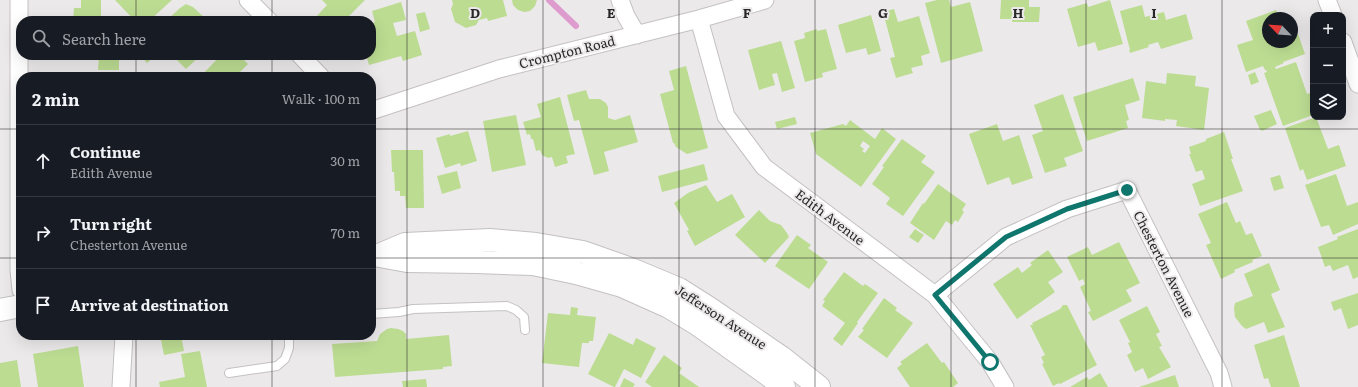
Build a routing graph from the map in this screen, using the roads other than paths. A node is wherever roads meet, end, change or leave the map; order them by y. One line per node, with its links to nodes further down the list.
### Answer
1 (19, 0): 7 (street)
2 (248, 0): 8 (street)
3 (620, 0): 10 (street)
4 (765, 0): 9 (street, Crompton Road)
5 (1327, 0): 6 (street)
6 (1333, 12)
7 (19, 16)
8 (264, 16)
9 (699, 19): 10 (street, Crompton Road); 20 (street, Edith Avenue)
10 (637, 35): 17 (street, Crompton Road)
11 (1345, 48): 16 (street)
12 (19, 60): 14 (street)
13 (305, 60): 15 (street)
14 (19, 72)
15 (316, 72)
16 (1358, 84)
17 (376, 109)
18 (376, 255): 29 (main road, Jefferson Avenue)
19 (376, 255): 30 (main road, Jefferson Avenue)
20 (935, 295): 31 (street, Edith Avenue); 32 (street, Chesterton Avenue)
21 (16, 307): 22 (main road)
22 (0, 310)
23 (376, 314): 24 (lane)
24 (525, 330)
25 (124, 340): 28 (street)
26 (289, 340): 27 (lane)
27 (229, 373)
28 (121, 387)
29 (784, 387)
30 (819, 387)
31 (1005, 387)
32 (1223, 387)

